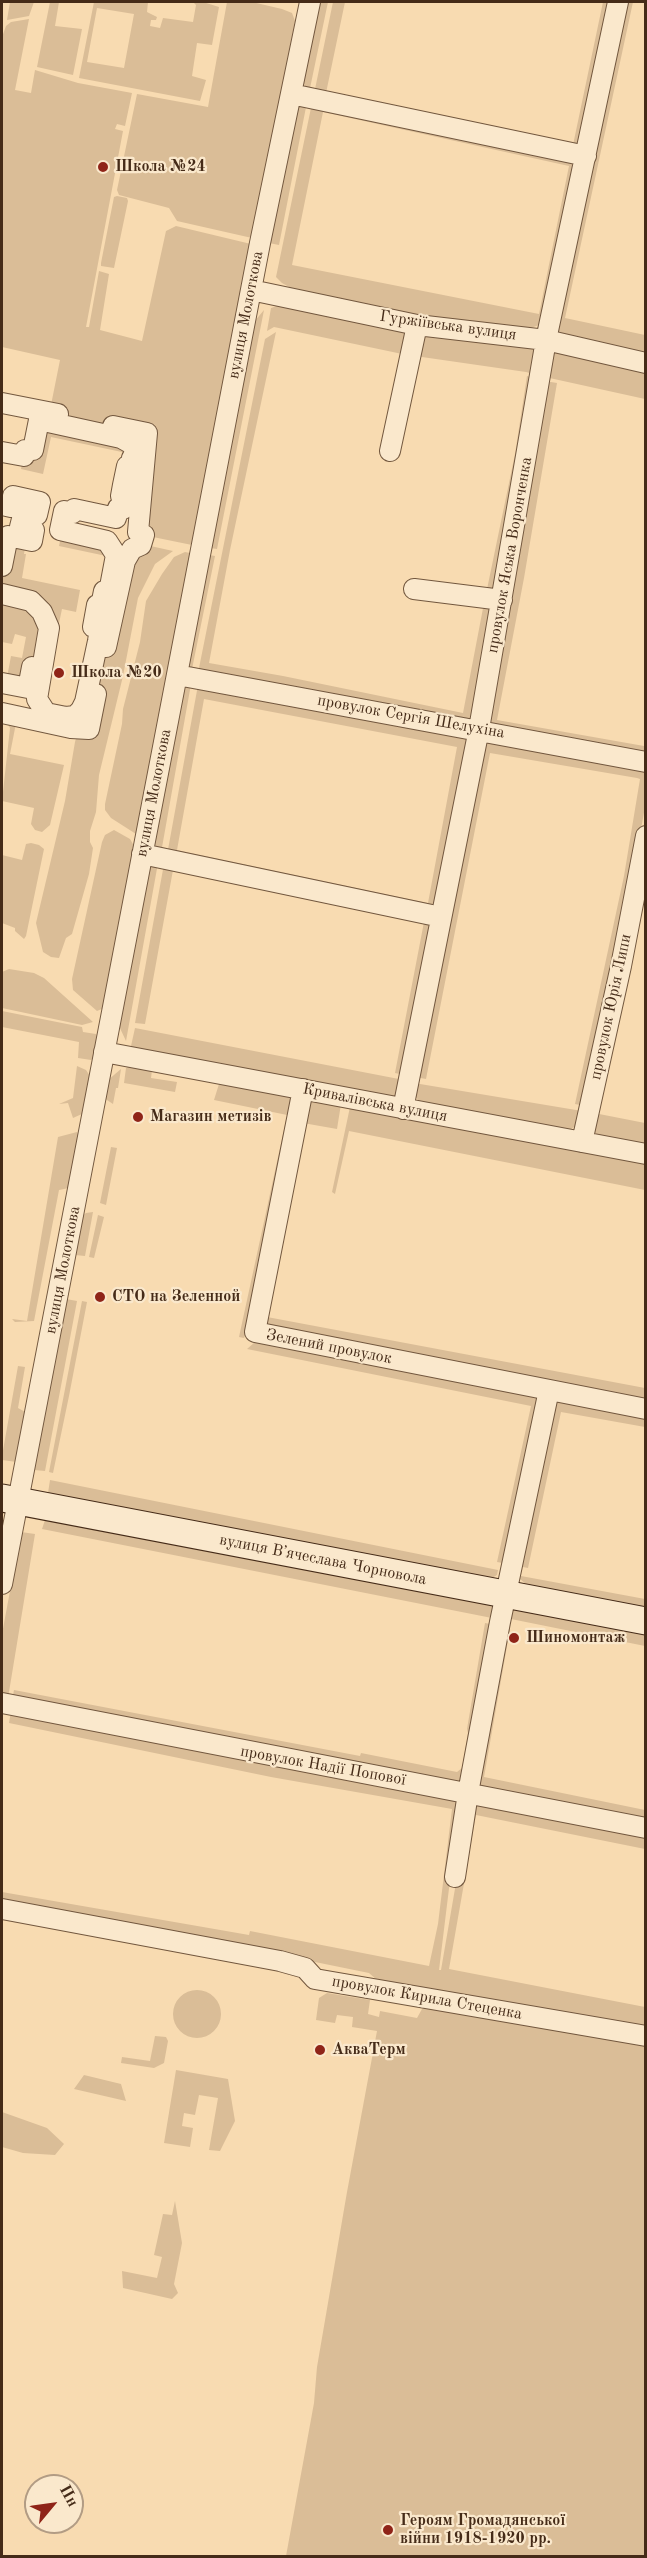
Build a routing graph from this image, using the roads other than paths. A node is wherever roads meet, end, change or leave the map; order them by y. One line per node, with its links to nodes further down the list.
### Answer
1 (310, 2): 3 (street, вулиця Молоткова)
2 (618, 2): 4 (street, провулок Яська Воронченка)
3 (291, 94): 4 (street); 5 (street, вулиця Молоткова)
4 (586, 156): 7 (street, провулок Яська Воронченка)
5 (251, 290): 6 (street, Гуржіївська вулиця); 18 (street, вулиця Молоткова)
6 (417, 325): 7 (street, Гуржіївська вулиця); 10 (street)
7 (546, 340): 8 (street, Гуржіївська вулиця); 16 (street, провулок Яська Воронченка)
8 (645, 363)
9 (2, 403): 20 (street)
10 (390, 451)
11 (2, 452): 15 (street)
12 (2, 505): 13 (street)
13 (2, 567)
14 (414, 589): 16 (street)
15 (2, 594)
16 (502, 600): 21 (street, провулок Яська Воронченка)
17 (2, 604): 19 (street)
18 (177, 675): 21 (street, провулок Сергія Шелухіна); 24 (street, вулиця Молоткова)
19 (2, 683)
20 (2, 713)
21 (479, 729): 22 (street, провулок Сергія Шелухіна); 25 (street, провулок Яська Воронченка)
22 (645, 762)
23 (645, 836): 29 (street, провулок Юрія Липи)
24 (142, 854): 25 (street); 26 (street, вулиця Молоткова)
25 (441, 917): 28 (street, провулок Яська Воронченка)
26 (104, 1052): 27 (street, Кривалівська вулиця); 33 (street, вулиця Молоткова)
27 (303, 1089): 28 (street, Кривалівська вулиця); 31 (street, Зелений провулок)
28 (403, 1109): 29 (street, Кривалівська вулиця)
29 (582, 1142): 30 (street, Кривалівська вулиця)
30 (645, 1154)
31 (549, 1390): 32 (street, Зелений провулок); 35 (street)
32 (645, 1409)
33 (10, 1500): 34 (street, вулиця Молоткова); 35 (main road, вулиця Вʼячеслава Чорновола)
34 (2, 1584)
35 (506, 1595): 36 (main road, вулиця Вʼячеслава Чорновола); 38 (street)
36 (645, 1621)
37 (2, 1703): 38 (street, провулок Надії Попової)
38 (468, 1793): 39 (street, провулок Надії Попової); 40 (street)
39 (645, 1828)
40 (455, 1877)
41 (2, 1909): 42 (street, провулок Кирила Стеценка)
42 (645, 2036)

